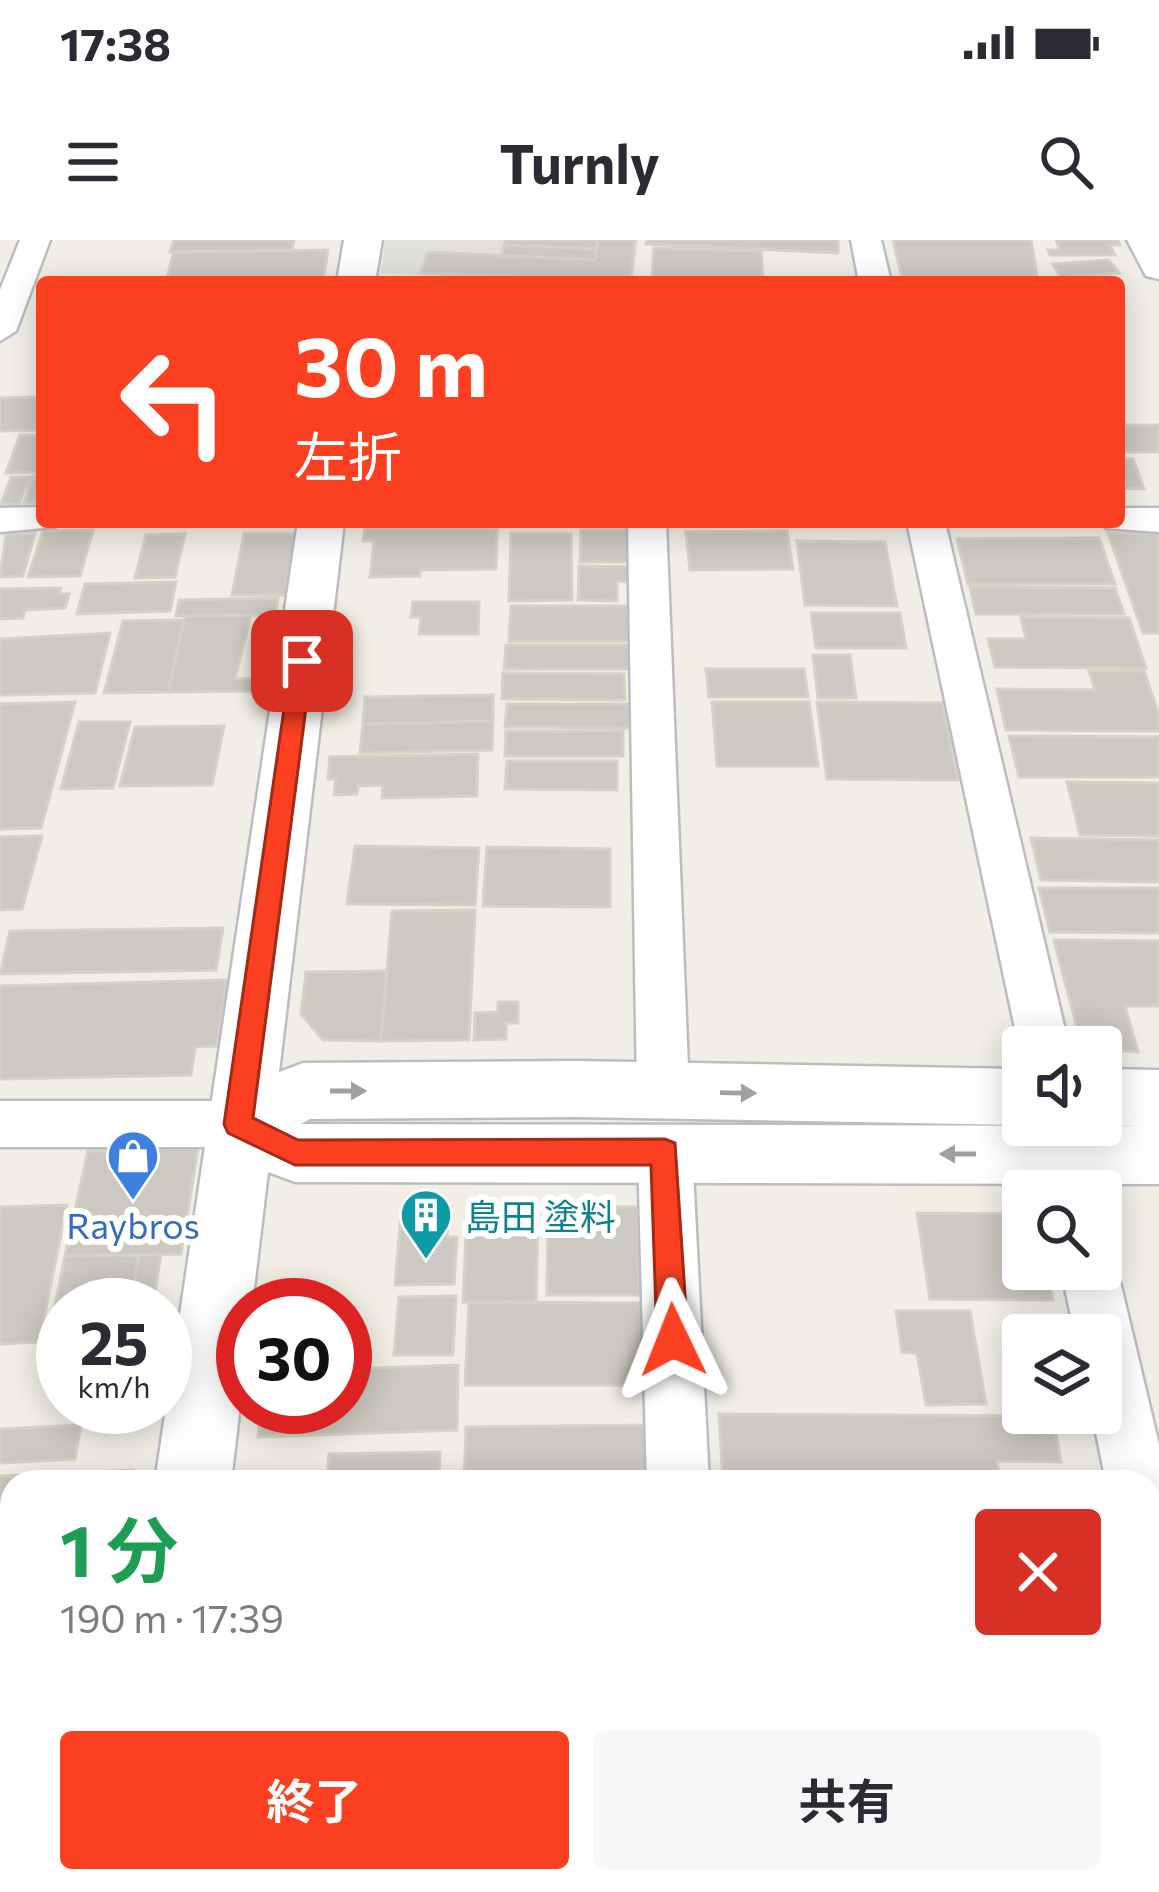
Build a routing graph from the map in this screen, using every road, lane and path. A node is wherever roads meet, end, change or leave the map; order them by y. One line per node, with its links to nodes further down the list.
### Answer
1 (35, 240): 9 (street)
2 (363, 240): 6 (street)
3 (866, 240): 7 (street)
4 (1146, 240): 5 (street)
5 (1159, 268)
6 (357, 276)
7 (874, 276)
8 (36, 309): 9 (street)
9 (3, 316)
10 (36, 519): 11 (street)
11 (0, 520)
12 (1125, 520): 13 (street)
13 (1159, 520)
14 (320, 528): 23 (street)
15 (647, 528): 21 (street)
16 (927, 528): 17 (street)
17 (1039, 1026)
18 (1122, 1097): 20 (street)
19 (1002, 1098): 21 (street, one-way to 19)
20 (1159, 1098)
21 (664, 1122): 23 (street); 25 (street, one-way to 21); 28 (street)
22 (0, 1124): 23 (street)
23 (238, 1124): 27 (street)
24 (1159, 1155): 25 (street)
25 (1064, 1157)
26 (1094, 1290): 29 (street)
27 (195, 1470)
28 (678, 1470)
29 (1134, 1470)

